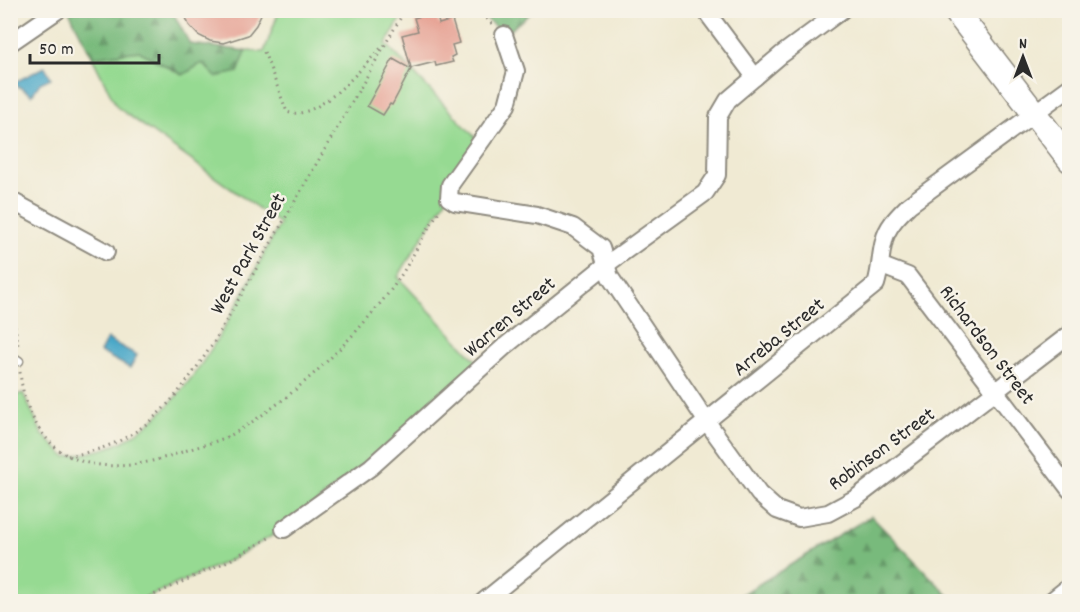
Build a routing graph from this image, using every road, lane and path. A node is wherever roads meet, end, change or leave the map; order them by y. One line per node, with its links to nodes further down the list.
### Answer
1 (58, 10): 7 (street)
2 (405, 10): 8 (path, West Park Street)
3 (705, 10): 10 (street)
4 (842, 10): 10 (street, Warren Street)
5 (955, 10): 12 (main road)
6 (504, 35): 14 (street)
7 (10, 43)
8 (386, 44): 9 (path); 25 (path, West Park Street)
9 (264, 52)
10 (755, 77): 17 (street, Warren Street)
11 (1070, 87): 12 (street, Arreba Street)
12 (1035, 113): 13 (main road); 18 (street, Arreba Street)
13 (1070, 160)
14 (449, 198): 17 (street, Robinson Street); 25 (path)
15 (10, 200): 16 (street)
16 (106, 252)
17 (607, 264): 24 (street, Robinson Street); 27 (street, Warren Street)
18 (882, 266): 23 (street, Richardson Street); 24 (street, Arreba Street)
19 (10, 296): 22 (path)
20 (1070, 334): 23 (street, Robinson Street)
21 (10, 355): 22 (lane)
22 (19, 362): 25 (path)
23 (995, 391): 24 (street, Robinson Street); 26 (street, Richardson Street)
24 (707, 422): 30 (street, Arreba Street)
25 (66, 457)
26 (1070, 490)
27 (284, 529): 29 (path)
28 (1070, 586): 31 (street)
29 (138, 602)
30 (483, 602)
31 (1050, 602)

